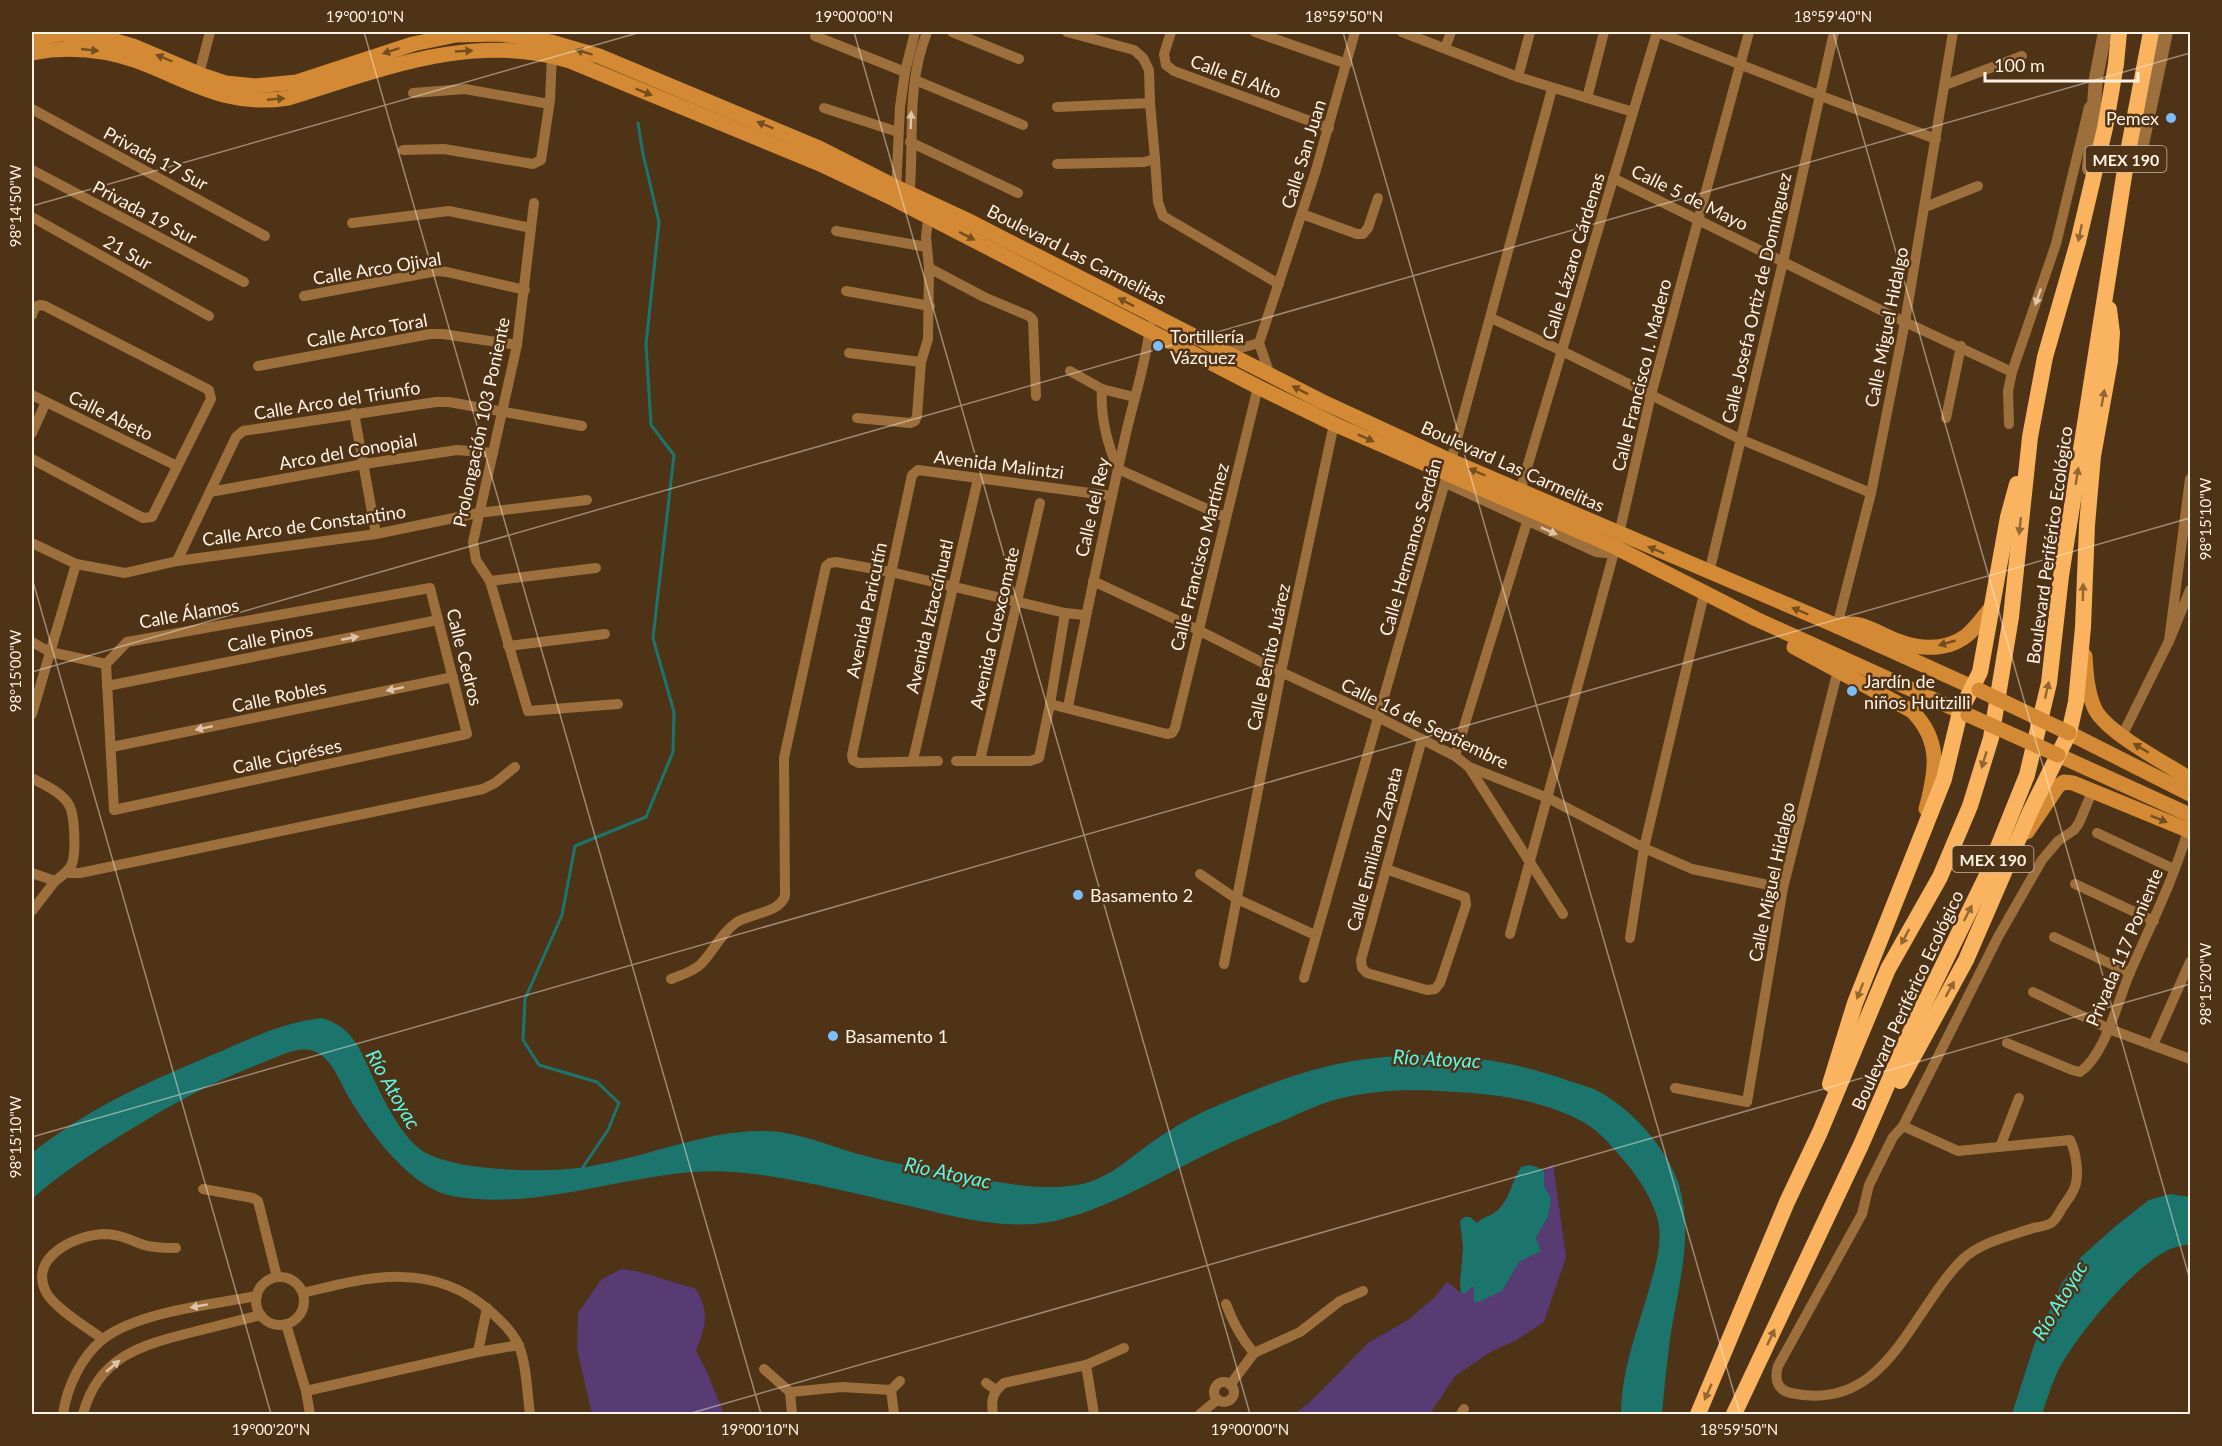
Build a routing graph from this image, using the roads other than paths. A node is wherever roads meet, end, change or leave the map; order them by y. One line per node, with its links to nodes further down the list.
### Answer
1 (210, 32): 31 (street)
2 (915, 32): 30 (street)
3 (927, 32): 34 (street)
4 (952, 32): 27 (street)
5 (1067, 32): 42 (street)
6 (1171, 32): 48 (street, Calle El Alto)
7 (1255, 32): 28 (street)
8 (1354, 32): 28 (street, Calle San Juan)
9 (1402, 32): 23 (street)
10 (1451, 32): 23 (street)
11 (1530, 32): 32 (street)
12 (1604, 32): 40 (street)
13 (1657, 32): 29 (street); 46 (street, Calle Lázaro Cárdenas)
14 (1749, 32): 29 (street, Calle Francisco I. Madero)
15 (1834, 32): 39 (street, Calle Josefa Ortiz de Domínguez)
16 (1953, 32): 35 (street, Calle Miguel Hidalgo)
17 (2105, 32): 33 (street, Boulevard Periférico Ecológico)
18 (2119, 32): 61 (highway, Boulevard Periférico Ecológico / MEX 190)
19 (2151, 32): 53 (highway, Boulevard Periférico Ecológico / MEX 190)
20 (2166, 32): 53 (street, Boulevard Periférico Ecológico)
21 (815, 36): 30 (street)
22 (32, 38): 31 (main road, Boulevard Las Carmelitas, one-way to 22)
23 (1446, 48): 32 (street)
24 (32, 52): 37 (main road, Boulevard Las Carmelitas, one-way to 37)
25 (552, 56): 37 (main road, Boulevard Las Carmelitas, one-way to 25); 41 (street); 60 (main road, Boulevard Las Carmelitas, one-way to 60)
26 (2022, 56): 35 (street)
27 (1018, 60)
28 (1347, 64): 48 (street, Calle San Juan)
29 (1740, 64): 39 (street); 68 (street, Calle Francisco I. Madero)
30 (905, 72): 49 (street)
31 (199, 74): 37 (main road, Boulevard Las Carmelitas)
32 (1518, 77): 36 (street)
33 (2096, 78): 61 (street, Boulevard Periférico Ecológico); 98 (street, one-way to 98)
34 (915, 80): 47 (street); 51 (street, one-way to 34)
35 (1945, 85): 50 (street, Calle Miguel Hidalgo)
36 (1552, 89): 40 (street); 86 (street, Calle Hermanos Serdán)
37 (226, 90): 60 (main road, Boulevard Las Carmelitas, one-way to 37)
38 (413, 93): 41 (street)
39 (1821, 96): 50 (street); 74 (street, Calle Josefa Ortiz de Domínguez)
40 (1587, 98): 46 (street)
41 (549, 104): 52 (street)
42 (1150, 104): 43 (street); 54 (street)
43 (1057, 107)
44 (824, 108): 49 (street)
45 (32, 109): 72 (street, Privada 17 Sur)
46 (1633, 112): 57 (street, Calle Lázaro Cárdenas)
47 (1023, 125)
48 (1329, 128): 66 (street, Calle San Juan)
49 (898, 132): 60 (street)
50 (1936, 139): 64 (street, Calle Miguel Hidalgo)
51 (910, 142): 59 (street); 60 (street)
52 (403, 150)
53 (2127, 157): 78 (highway, Boulevard Periférico Ecológico / MEX 190)
54 (1155, 159): 55 (street); 77 (street)
55 (1057, 164)
56 (32, 170): 76 (street, Privada 19 Sur)
57 (1613, 178): 68 (street, Calle 5 de Mayo); 92 (street, Calle Lázaro Cárdenas)
58 (1978, 186): 64 (street)
59 (1018, 193)
60 (902, 196): 65 (main road, Boulevard Las Carmelitas)
61 (2087, 197): 115 (highway, Boulevard Periférico Ecológico / MEX 190, one-way to 115)
62 (1378, 198): 66 (street)
63 (534, 203): 70 (street, Prolongación 103 Poniente)
64 (1925, 207): 87 (street, Calle Miguel Hidalgo)
65 (930, 209): 73 (street); 83 (main road, Boulevard Las Carmelitas, one-way to 65); 88 (main road, Boulevard Las Carmelitas, one-way to 88)
66 (1302, 214): 77 (street, Calle San Juan)
67 (32, 216): 85 (street, 21 Sur)
68 (1698, 218): 74 (street, Calle 5 de Mayo); 103 (street, Calle Francisco I. Madero)
69 (352, 223): 70 (street)
70 (531, 228): 79 (street, Prolongación 103 Poniente)
71 (836, 231): 73 (street)
72 (265, 236)
73 (927, 247): 75 (street)
74 (1783, 262): 87 (street, Calle 5 de Mayo); 116 (street, Calle Josefa Ortiz de Domínguez)
75 (929, 268): 82 (street); 104 (street)
76 (244, 282)
77 (1279, 284): 89 (street, Calle San Juan)
78 (2107, 287): 156 (highway, one-way to 78); 229 (highway, Boulevard Periférico Ecológico / MEX 190, one-way to 78)
79 (525, 290): 81 (street, Calle Arco Ojival); 90 (street, Prolongación 103 Poniente)
80 (846, 291): 82 (street)
81 (304, 296)
82 (930, 306): 95 (street)
83 (1151, 314): 88 (street, Calle del Rey); 93 (main road, Boulevard Las Carmelitas)
84 (32, 315): 120 (street)
85 (209, 316)
86 (1491, 318): 92 (street); 121 (street, Calle Hermanos Serdán)
87 (1905, 322): 91 (street, Calle 5 de Mayo); 128 (street, Calle Miguel Hidalgo)
88 (1149, 330): 100 (main road, Boulevard Las Carmelitas); 105 (street, Calle del Rey)
89 (1259, 343): 93 (street); 99 (street)
90 (517, 345): 96 (street, Calle Arco Toral); 107 (street, Prolongación 103 Poniente)
91 (1961, 346): 98 (street, Calle 5 de Mayo); 110 (street)
92 (1562, 351): 103 (street); 126 (street, Calle Lázaro Cárdenas)
93 (1225, 352): 99 (main road, Boulevard Las Carmelitas)
94 (849, 353): 95 (street)
95 (921, 362): 109 (street)
96 (258, 366)
97 (1070, 371): 101 (street)
98 (2012, 372): 112 (street)
99 (1270, 375): 121 (main road, Boulevard Las Carmelitas, one-way to 99)
100 (1258, 387): 111 (main road, Boulevard Las Carmelitas); 133 (street, Calle Francisco Martínez)
101 (1102, 389): 105 (street); 122 (street)
102 (32, 395): 106 (street, Calle Abeto)
103 (1651, 395): 116 (street); 136 (street, Calle Francisco I. Madero)
104 (1036, 396)
105 (1134, 397): 122 (street, Calle del Rey)
106 (46, 402): 114 (street); 120 (street, Calle Abeto)
107 (503, 412): 108 (street, Calle Arco del Triunfo); 113 (street, Calle Arco del Triunfo); 117 (street, Prolongación 103 Poniente)
108 (354, 413): 119 (street); 127 (street, Calle Arco del Triunfo)
109 (857, 418)
110 (1946, 418)
111 (1334, 424): 121 (main road, Boulevard Las Carmelitas, one-way to 121); 165 (street, Calle Benito Juárez)
112 (2009, 424)
113 (582, 426)
114 (32, 433)
115 (2030, 437): 150 (highway); 228 (highway, Boulevard Periférico Ecológico / MEX 190, one-way to 228)
116 (1740, 439): 128 (street); 142 (street, Calle Josefa Ortiz de Domínguez)
117 (493, 453): 119 (street, Arco del Conopial); 132 (street, Prolongación 103 Poniente)
118 (32, 459): 120 (street)
119 (363, 464): 127 (street, Arco del Conopial); 135 (street)
120 (177, 466)
121 (1449, 467): 126 (main road, Boulevard Las Carmelitas, one-way to 121); 134 (street, Boulevard Las Carmelitas); 136 (main road, Boulevard Las Carmelitas); 174 (street, Calle Hermanos Serdán)
122 (1118, 469): 129 (street, Calle del Rey); 133 (street)
123 (918, 470): 124 (street, Avenida Malintzi); 141 (street, Avenida Paricutín)
124 (978, 479): 129 (street, Avenida Malintzi); 145 (street, Avenida Iztaccíhuatl)
125 (2190, 479): 159 (street)
126 (1520, 491): 136 (main road, Boulevard Las Carmelitas)
127 (210, 492): 138 (street, Calle Arco del Triunfo)
128 (1871, 493): 155 (street, Calle Miguel Hidalgo)
129 (1112, 496): 144 (street, Calle del Rey)
130 (587, 500): 132 (street, Calle Arco de Constantino)
131 (1040, 503): 149 (street, Avenida Cuexcomate)
132 (478, 513): 135 (street, Calle Arco de Constantino); 143 (street, Prolongación 103 Poniente)
133 (1225, 517): 157 (street, Calle Francisco Martínez)
134 (1527, 522): 136 (street, Boulevard Las Carmelitas, one-way to 136); 181 (street)
135 (376, 534): 138 (street, Calle Arco de Constantino)
136 (1617, 541): 142 (main road, Boulevard Las Carmelitas, one-way to 136); 148 (main road, Boulevard Las Carmelitas); 192 (street, Calle Francisco I. Madero)
137 (32, 543): 139 (street, Calle Arco de Constantino)
138 (177, 561): 139 (street, Calle Arco de Constantino)
139 (76, 564): 162 (street)
140 (596, 568): 143 (street)
141 (891, 572): 145 (street); 182 (street, Avenida Paricutín); 219 (street)
142 (1709, 573): 155 (main road, Boulevard Las Carmelitas, one-way to 142)
143 (490, 581): 161 (street, Prolongación 103 Poniente)
144 (1093, 581): 152 (street, Calle del Rey); 157 (street, Calle 16 de Septiembre)
145 (953, 587): 149 (street); 182 (street, Avenida Iztaccíhuatl)
146 (430, 588): 154 (street, Calle Cedros); 163 (street, Calle Álamos)
147 (2190, 590): 159 (street)
148 (1704, 594): 153 (main road, Boulevard Las Carmelitas); 195 (street)
149 (1017, 602): 151 (street); 183 (street, Avenida Cuexcomate)
150 (1991, 608): 155 (main road, one-way to 155); 168 (highway)
151 (1065, 613): 152 (street); 170 (street)
152 (1085, 615): 171 (street, Calle del Rey)
153 (1756, 619): 164 (main road); 172 (main road, Boulevard Las Carmelitas)
154 (438, 620): 166 (street, Calle Cedros); 167 (street, Calle Pinos, one-way to 154)
155 (1836, 626): 168 (main road, Boulevard Las Carmelitas)
156 (2083, 627): 175 (highway); 177 (main road)
157 (1198, 630): 165 (street, Calle 16 de Septiembre); 171 (street, Calle Francisco Martínez)
158 (605, 634): 161 (street)
159 (2169, 640): 177 (street)
160 (32, 642): 162 (street)
161 (508, 646): 169 (street, Prolongación 103 Poniente)
162 (50, 652): 163 (street); 173 (street)
163 (106, 664): 167 (street)
164 (1838, 670): 203 (main road); 206 (street, Calle Miguel Hidalgo)
165 (1281, 672): 174 (street, Calle 16 de Septiembre); 207 (street, Calle Benito Juárez)
166 (453, 677): 176 (street, Calle Cedros); 179 (street, Calle Robles, one-way to 179)
167 (107, 686): 179 (street)
168 (1976, 688): 172 (highway); 175 (main road, Boulevard Las Carmelitas, bridge)
169 (618, 704)
170 (1050, 704): 171 (street); 183 (street)
171 (1068, 707)
172 (1964, 713): 180 (main road, Boulevard Las Carmelitas, bridge); 203 (highway)
173 (32, 714)
174 (1378, 717): 178 (street, Calle 16 de Septiembre); 212 (street, Calle Hermanos Serdán)
175 (2069, 733): 180 (highway); 191 (main road, Boulevard Las Carmelitas)
176 (467, 734): 179 (street, Calle Cipréses)
177 (2122, 736): 189 (main road, one-way to 177)
178 (1422, 739): 181 (street, Calle 16 de Septiembre); 198 (street, Calle Emiliano Zapata)
179 (112, 747)
180 (2058, 755): 193 (main road, Boulevard Las Carmelitas); 196 (highway)
181 (1455, 756): 187 (street, Calle 16 de Septiembre)
182 (913, 760): 184 (street)
183 (980, 760): 185 (street)
184 (938, 761)
185 (956, 761)
186 (515, 767): 201 (street)
187 (1469, 767): 192 (street, Calle 16 de Septiembre); 197 (street)
188 (32, 778): 201 (street)
189 (2190, 779)
190 (2092, 792): 193 (main road, one-way to 193); 196 (main road); 227 (street)
191 (2190, 794)
192 (1548, 798): 195 (street, Calle 16 de Septiembre); 197 (street, Calle Francisco I. Madero)
193 (2190, 827): 199 (street, Privada 117 Poniente)
194 (2097, 833): 199 (street)
195 (1644, 848): 206 (street, Calle 16 de Septiembre); 213 (street)
196 (2015, 849): 229 (highway, one-way to 196)
197 (1530, 862): 209 (street); 211 (street, Calle Francisco I. Madero)
198 (1386, 869): 198 (street, Calle Emiliano Zapata)
199 (2174, 869): 210 (street, Privada 117 Poniente)
200 (32, 873): 204 (street)
201 (67, 873): 204 (street)
202 (1200, 874): 207 (street)
203 (1906, 878): 228 (highway, one-way to 228)
204 (56, 880): 208 (street)
205 (2075, 884): 210 (street)
206 (1783, 888): 225 (street, Calle Miguel Hidalgo)
207 (1235, 898): 212 (street); 215 (street, Calle Benito Juárez)
208 (32, 911)
209 (1563, 914)
210 (2154, 921): 217 (street, Privada 117 Poniente)
211 (1510, 934)
212 (1315, 935): 218 (street, Calle Hermanos Serdán)
213 (1630, 938)
214 (2054, 938): 217 (street)
215 (1224, 964)
216 (2190, 966): 223 (street)
217 (2130, 973): 221 (street, Privada 117 Poniente)
218 (1304, 978)
219 (671, 979)
220 (2033, 992): 221 (street)
221 (2109, 1029): 222 (street, Privada 117 Poniente); 223 (street)
222 (2007, 1043)
223 (2152, 1045): 224 (street)
224 (2190, 1059)
225 (1675, 1088)
226 (2019, 1098): 230 (street)
227 (1903, 1126): 230 (street); 230 (street)
228 (1820, 1132): 264 (highway, Boulevard Periférico Ecológico / MEX 190, one-way to 264)
229 (1861, 1145): 265 (highway, Boulevard Periférico Ecológico / MEX 190, one-way to 229)
230 (2000, 1147)
231 (202, 1190): 233 (street)
232 (176, 1248): 241 (street)
233 (277, 1277): 235 (street); 236 (street)
234 (1363, 1291): 245 (street)
235 (303, 1293): 238 (street); 240 (street)
236 (257, 1296): 239 (street); 241 (street, one-way to 241)
237 (1226, 1304): 245 (street)
238 (487, 1308): 242 (street); 244 (street)
239 (261, 1315): 240 (street); 255 (street, one-way to 239)
240 (286, 1324): 253 (street)
241 (103, 1340): 254 (street)
242 (519, 1345): 244 (street); 258 (street)
243 (1124, 1348): 246 (street)
244 (478, 1352): 253 (street)
245 (1254, 1353): 263 (street)
246 (1086, 1365): 251 (street); 262 (street)
247 (764, 1369): 252 (street)
248 (900, 1381): 250 (street)
249 (986, 1383): 251 (street)
250 (891, 1390): 252 (street); 260 (street)
251 (996, 1390): 261 (street)
252 (790, 1392): 259 (street)
253 (307, 1397): 256 (street); 257 (street)
254 (63, 1414)
255 (83, 1414)
256 (300, 1414)
257 (310, 1414)
258 (530, 1414)
259 (792, 1414)
260 (894, 1414)
261 (993, 1414)
262 (1094, 1414)
263 (1200, 1414)
264 (1698, 1414)
265 (1734, 1414)

